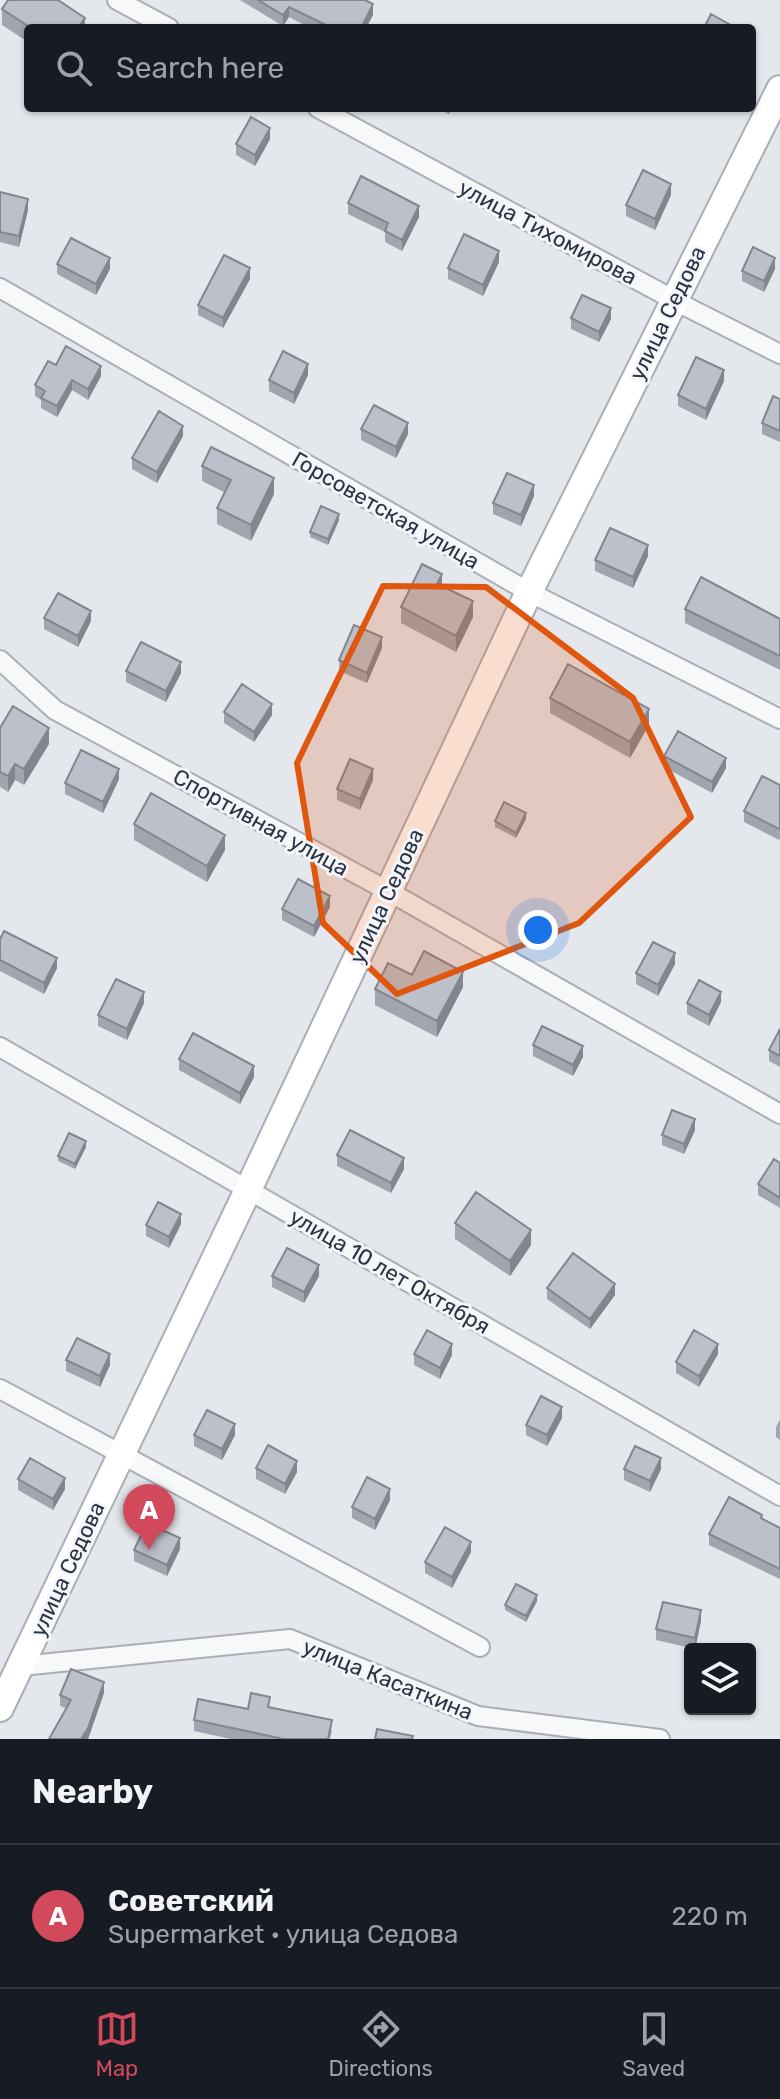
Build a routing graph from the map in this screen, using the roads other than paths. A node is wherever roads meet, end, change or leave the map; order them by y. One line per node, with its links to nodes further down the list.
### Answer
1 (117, 0): 2 (street)
2 (162, 24)
3 (780, 89): 6 (street, улица Седова)
4 (325, 112): 6 (street, улица Тихомирова)
5 (0, 288): 8 (street, Горсоветская улица)
6 (674, 300): 7 (street, улица Тихомирова); 8 (street, улица Седова)
7 (780, 354)
8 (529, 592): 10 (street, Горсоветская улица); 11 (street, улица Седова)
9 (0, 660): 11 (street, Спортивная улица)
10 (780, 719)
11 (388, 891): 13 (street, Спортивная улица); 14 (street, улица Седова)
12 (0, 1047): 14 (street, улица 10 лет Октября)
13 (780, 1114)
14 (248, 1190): 16 (street, улица Седова); 17 (street, улица 10 лет Октября)
15 (0, 1389): 16 (street)
16 (121, 1453): 18 (street); 19 (street, улица Седова)
17 (780, 1496)
18 (480, 1647)
19 (21, 1666): 20 (street, улица Седова); 21 (street, улица Касаткина)
20 (0, 1708)
21 (660, 1739)

